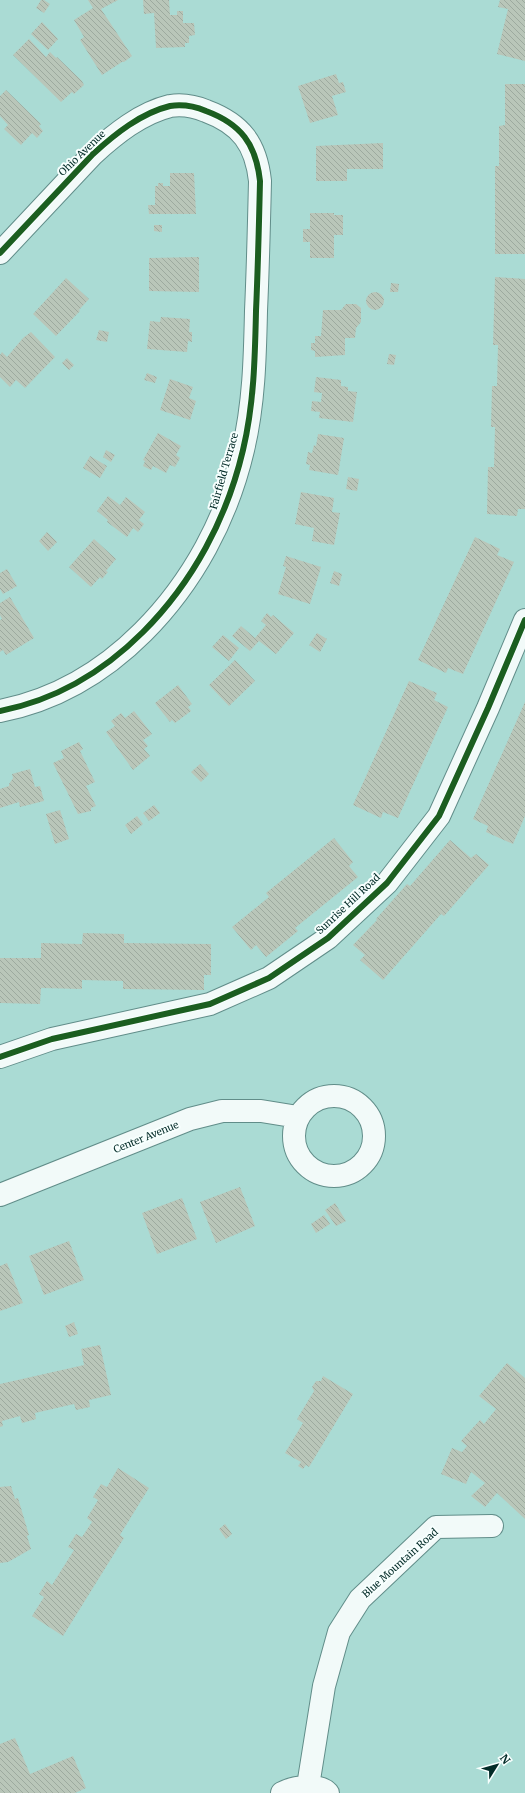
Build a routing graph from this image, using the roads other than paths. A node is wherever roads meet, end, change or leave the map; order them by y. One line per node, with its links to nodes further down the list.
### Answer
1 (221, 117): 2 (street, Ohio Avenue); 4 (street, Fairfield Terrace)
2 (0, 253)
3 (525, 620): 5 (street, Sunrise Hill Road)
4 (0, 710)
5 (0, 1056)
6 (298, 1117): 7 (street, Center Avenue)
7 (0, 1195)
8 (492, 1526): 9 (street, Blue Mountain Road)
9 (308, 1786): 10 (street); 11 (street)
10 (282, 1793)
11 (328, 1793)

